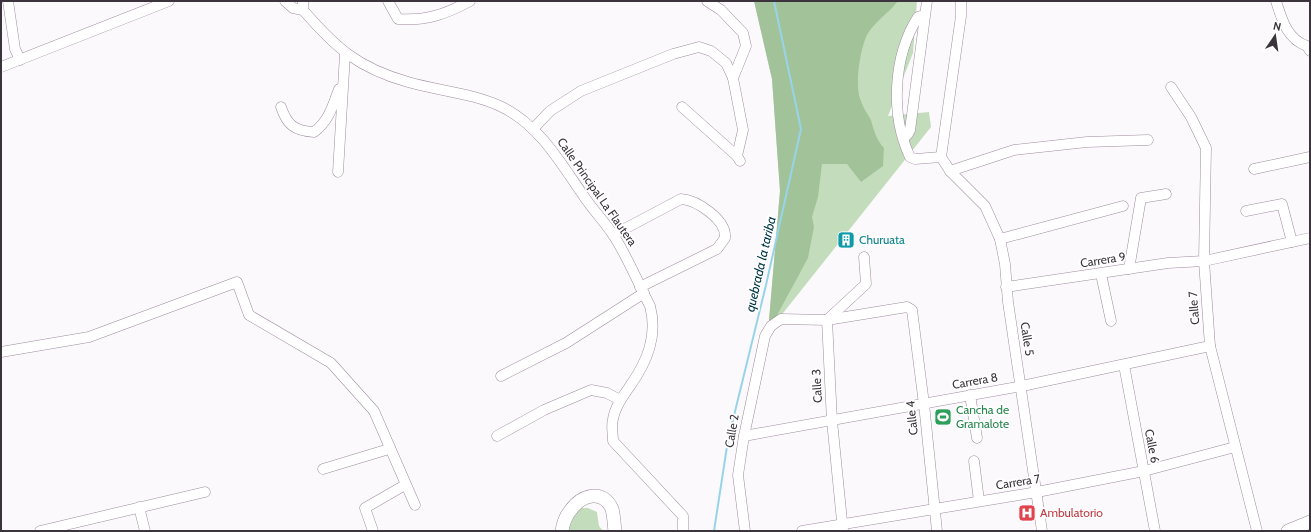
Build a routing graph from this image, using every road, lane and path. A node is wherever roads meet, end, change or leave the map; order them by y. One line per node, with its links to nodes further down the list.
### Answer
1 (8, 1): 14 (street)
2 (169, 1): 14 (street)
3 (285, 1): 10 (street)
4 (388, 1): 5 (street)
5 (470, 1)
6 (707, 1): 17 (street)
7 (927, 1): 11 (street)
8 (961, 1): 24 (street)
9 (1276, 1): 12 (street)
10 (303, 5): 13 (street, Calle Principal La Flautera)
11 (924, 15): 22 (street); 22 (street)
12 (1309, 47)
13 (345, 54): 16 (street); 21 (street, Calle Principal La Flautera)
14 (20, 60): 15 (street)
15 (1, 67)
16 (344, 76): 19 (street); 28 (street)
17 (733, 78): 20 (street); 21 (street)
18 (1171, 87): 37 (street, Calle 7)
19 (281, 107)
20 (682, 107)
21 (533, 129): 32 (street, Calle Principal La Flautera)
22 (904, 138): 24 (street)
23 (1148, 140): 26 (street)
24 (941, 157): 26 (street, Calle 5)
25 (1310, 157): 27 (street)
26 (949, 169): 34 (street, Calle 5)
27 (1254, 169)
28 (338, 172)
29 (1166, 194): 38 (street)
30 (1122, 206): 34 (street)
31 (1246, 212): 35 (street)
32 (613, 235): 41 (street, Calle Principal La Flautera); 41 (street)
33 (1310, 238): 35 (street, Carrera 9)
34 (1000, 239): 40 (street, Calle 5)
35 (1292, 242): 37 (street, Carrera 9)
36 (864, 257): 42 (street)
37 (1204, 261): 38 (street, Carrera 9); 44 (street, Calle 7)
38 (1129, 269): 39 (street, Carrera 9)
39 (1101, 274): 40 (street, Carrera 9); 43 (street)
40 (1006, 287): 48 (street, Calle 5)
41 (642, 290): 47 (street); 50 (street, Calle Principal La Flautera)
42 (827, 320): 51 (street, Calle 4); 52 (street, Calle 3); 54 (street, Calle 2)
43 (1111, 320)
44 (1210, 346): 46 (street, Carrera 8); 56 (street, Calle 7)
45 (1, 352): 57 (street)
46 (1124, 365): 48 (street, Carrera 8); 60 (street, Calle 6)
47 (501, 376)
48 (1022, 386): 49 (street, Carrera 8); 63 (street, Calle 5)
49 (970, 395): 51 (street, Carrera 8); 55 (street)
50 (620, 400): 53 (street); 75 (street, Calle Principal La Flautera)
51 (924, 404): 52 (street, Carrera 8); 67 (street, Calle 4)
52 (832, 421): 54 (street, Carrera 8); 69 (street, Calle 3)
53 (496, 436)
54 (744, 436): 76 (street, Calle 2)
55 (977, 438)
56 (1235, 447): 60 (street, Carrera 7); 81 (street, Calle 7)
57 (389, 449): 59 (street); 61 (street)
58 (974, 461): 64 (street)
59 (323, 469)
60 (1144, 471): 63 (street, Carrera 7); 80 (street, Calle 6)
61 (406, 485): 65 (street); 72 (street)
62 (205, 492): 66 (street)
63 (1037, 492): 64 (street, Carrera 7); 79 (street, Calle 5)
64 (980, 501): 67 (street, Carrera 7)
65 (415, 505)
66 (139, 507): 70 (street); 71 (street)
67 (934, 510): 69 (street, Carrera 7); 78 (street, Calle 4)
68 (1310, 522): 82 (main road)
69 (843, 528): 77 (street, Carrera 7)
70 (40, 531)
71 (145, 531)
72 (373, 531)
73 (562, 531): 74 (main road)
74 (615, 531)
75 (683, 531)
76 (745, 531)
77 (802, 531)
78 (937, 531)
79 (1042, 531)
80 (1155, 531)
81 (1257, 531)
82 (1288, 531)

